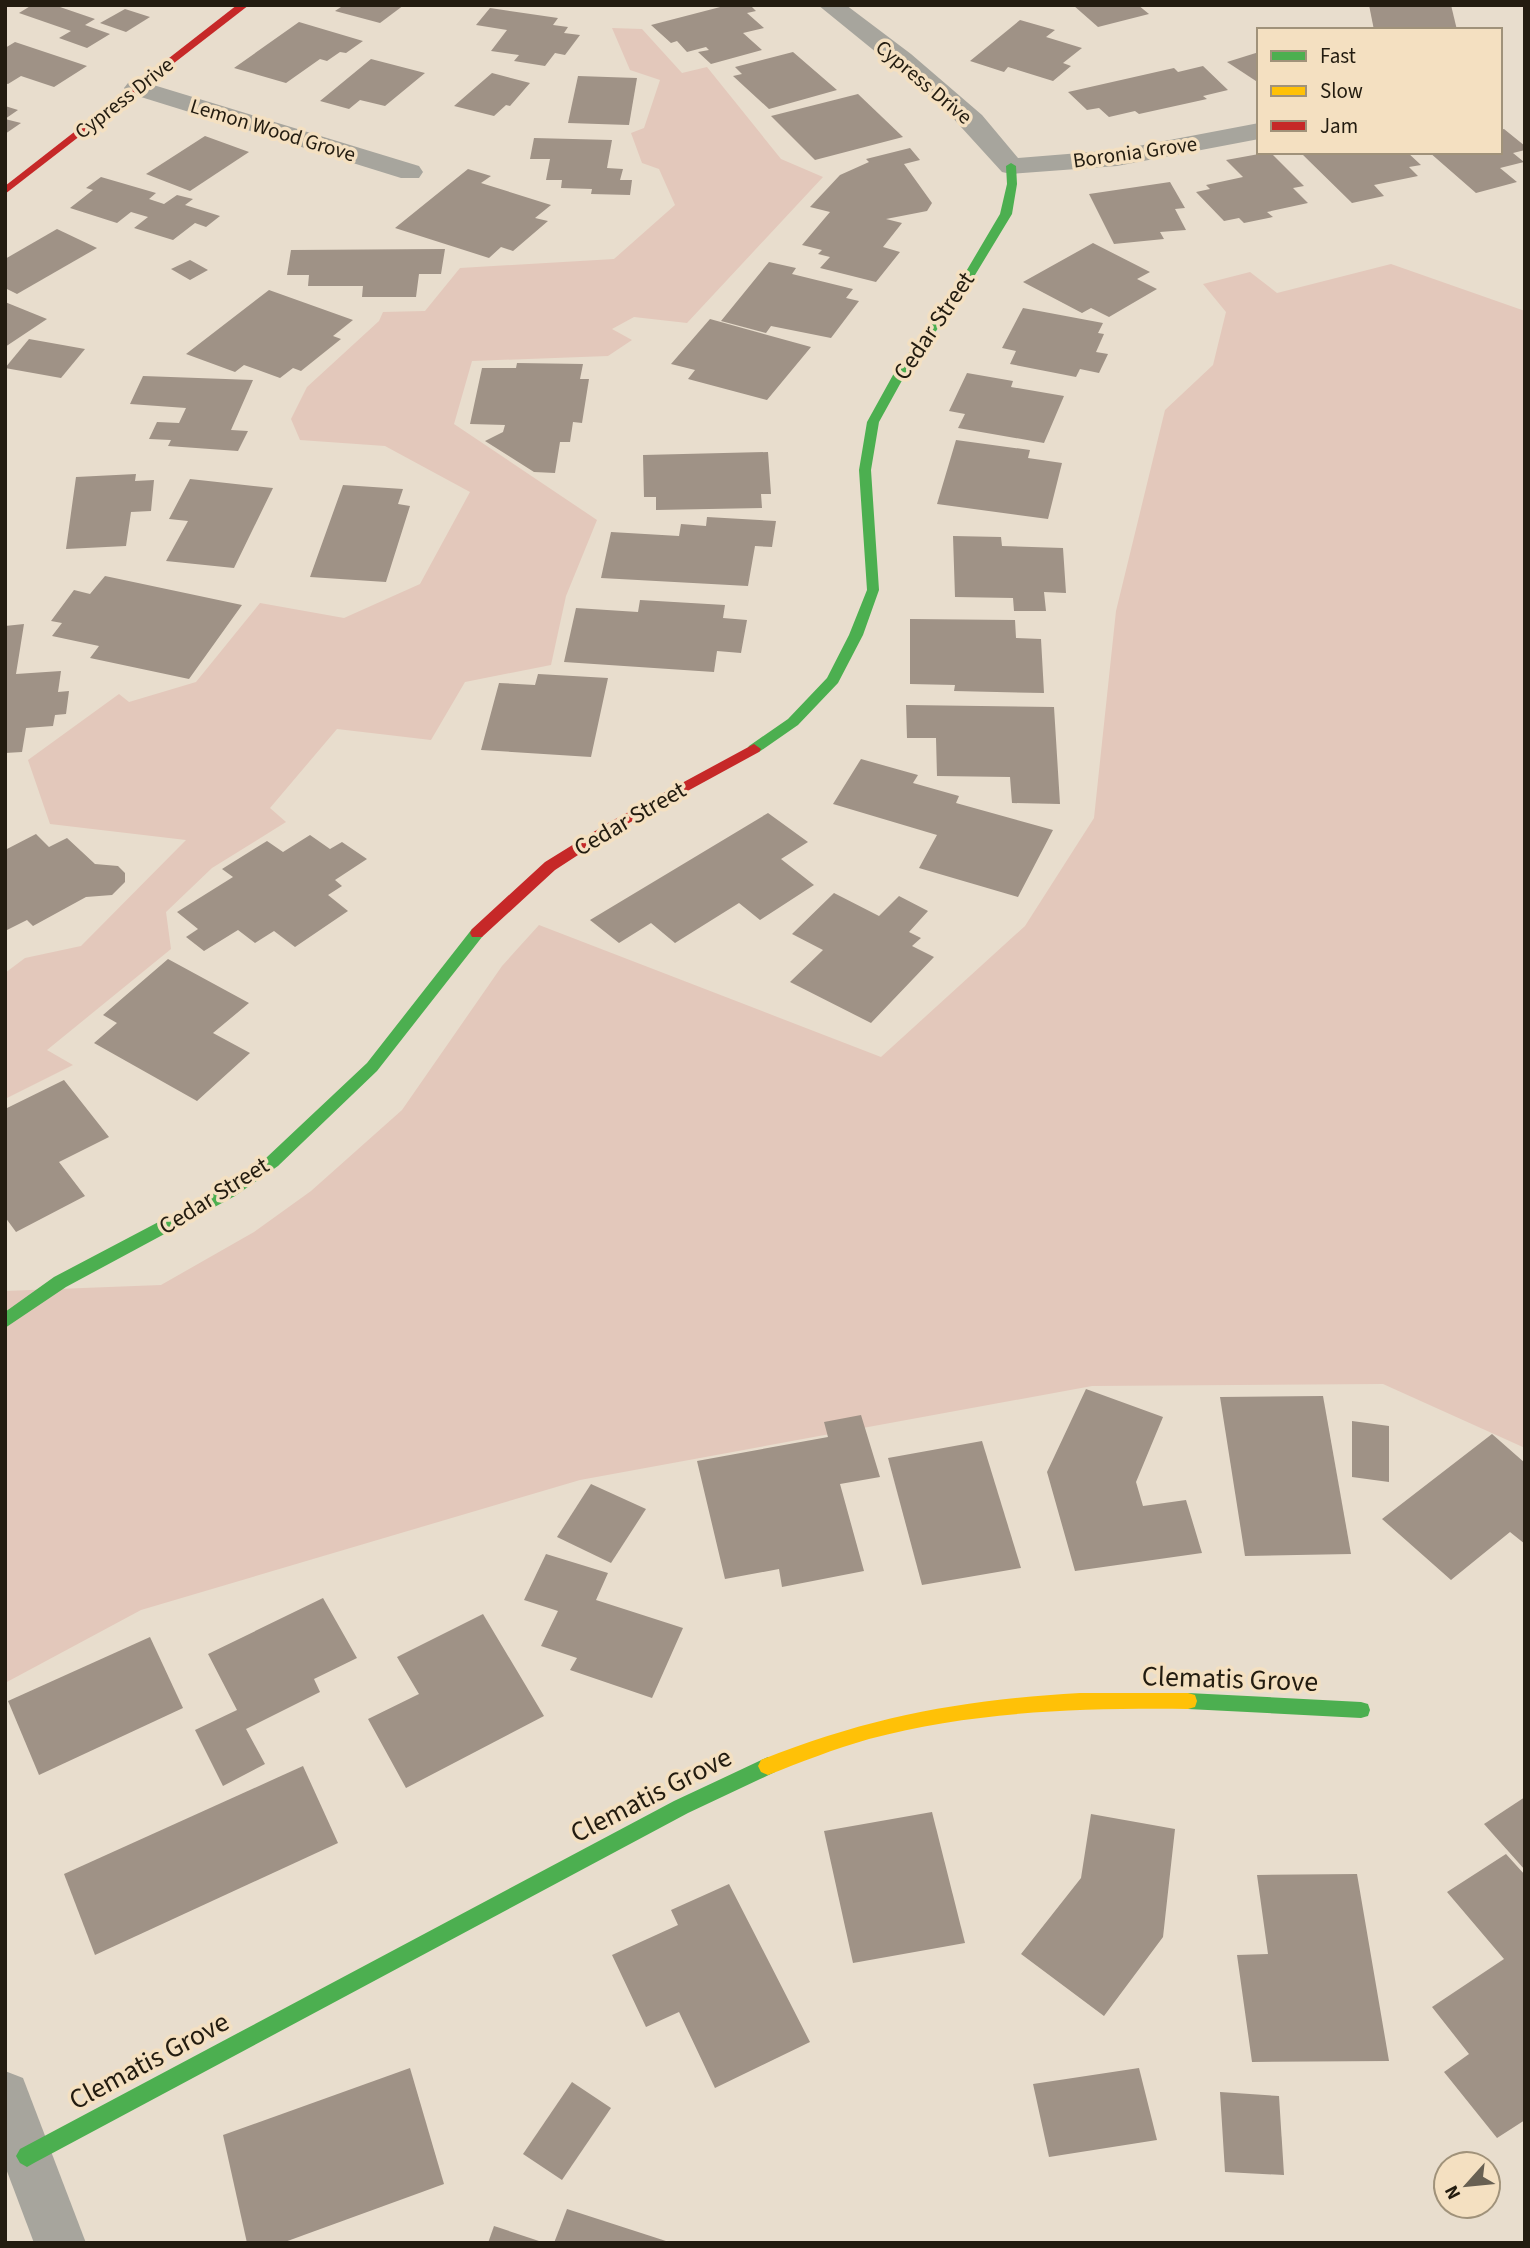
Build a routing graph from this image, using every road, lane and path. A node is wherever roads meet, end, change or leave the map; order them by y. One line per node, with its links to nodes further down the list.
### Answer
1 (244, 5): 3 (street, Cypress Drive)
2 (830, 5): 5 (street, Cypress Drive)
3 (137, 88): 6 (street, Lemon Wood Grove); 7 (street, Cypress Drive)
4 (1257, 131): 5 (street, Boronia Grove)
5 (1011, 166): 8 (street, Cedar Street)
6 (410, 172)
7 (5, 191)
8 (5, 1321)
9 (1361, 1710): 11 (street, Clematis Grove)
10 (5, 2096): 11 (street)
11 (27, 2157): 12 (street)
12 (60, 2243)

